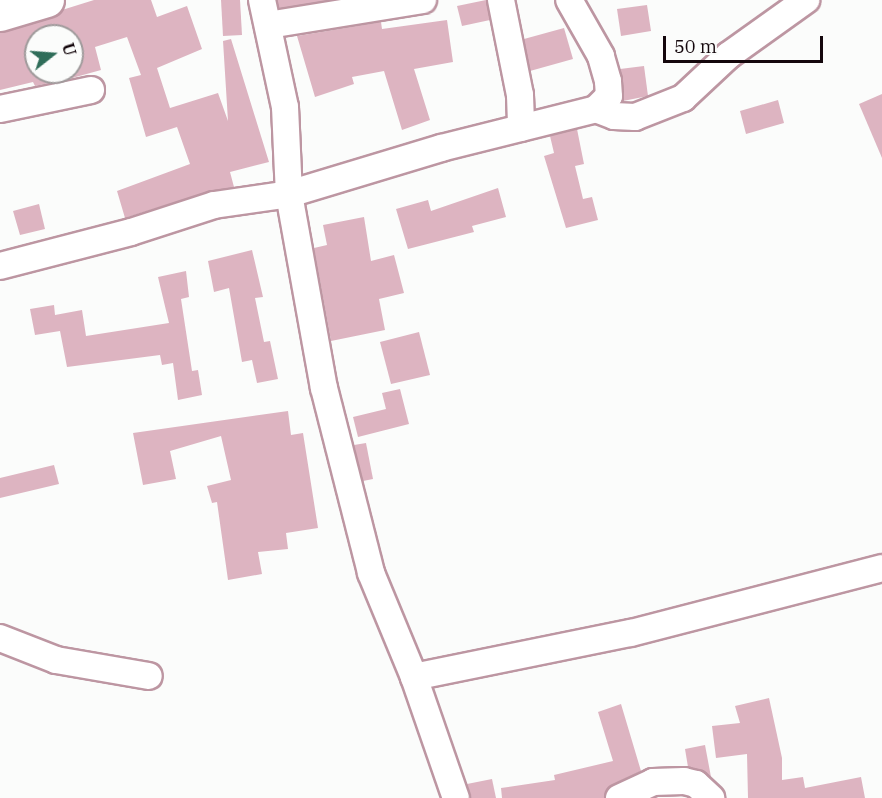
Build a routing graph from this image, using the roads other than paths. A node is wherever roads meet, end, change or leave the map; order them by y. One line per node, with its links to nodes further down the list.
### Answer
1 (48, 0): 7 (street)
2 (262, 0): 8 (street)
3 (423, 0): 8 (street)
4 (501, 0): 12 (street)
5 (569, 0): 11 (street)
6 (806, 0): 11 (street)
7 (0, 14)
8 (268, 25): 13 (street)
9 (91, 90): 10 (street)
10 (0, 109)
11 (596, 109): 12 (street)
12 (521, 128): 13 (street)
13 (289, 194): 14 (street); 18 (street)
14 (0, 266)
15 (882, 568): 18 (street)
16 (0, 638): 17 (street)
17 (149, 676)
18 (414, 677): 19 (street)
19 (456, 798)
20 (619, 798): 21 (street)
21 (711, 798)

